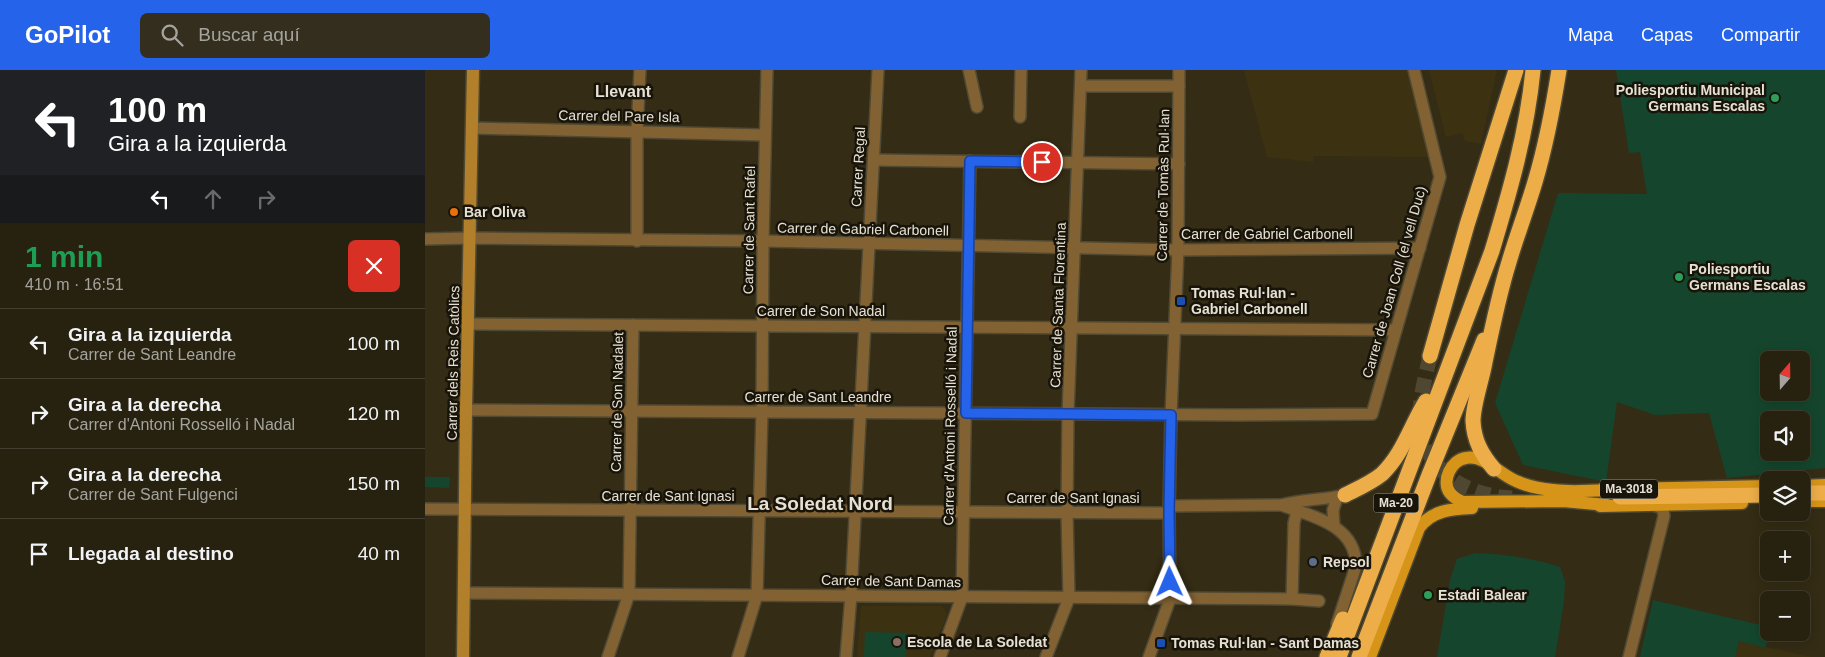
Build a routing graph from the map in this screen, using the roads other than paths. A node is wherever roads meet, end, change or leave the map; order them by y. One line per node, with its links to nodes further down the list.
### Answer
1 (473, 70): 17 (street, Carrer dels Reis Catòlics)
2 (640, 70): 18 (street)
3 (767, 70): 19 (street, Carrer de Sant Rafel)
4 (878, 70): 20 (street, Carrer Regal)
5 (969, 70): 15 (street)
6 (1021, 70): 16 (street)
7 (1081, 70): 13 (street, Carrer de Santa Florentina)
8 (1179, 70): 14 (street, Carrer de Tomàs Rul·lan)
9 (1414, 70): 31 (street, Carrer de Joan Coll (el vell Duc))
10 (1516, 70): 43 (highway)
11 (1533, 70): 42 (highway, Ma-20)
12 (1559, 70): 33 (highway, Ma-20)
13 (1081, 86): 14 (street); 22 (street, Carrer de Santa Florentina)
14 (1179, 86): 23 (street, Carrer de Tomàs Rul·lan)
15 (977, 107)
16 (1020, 116)
17 (472, 128): 18 (street, Carrer del Pare Isla); 24 (street, Carrer dels Reis Catòlics)
18 (637, 132): 19 (street, Carrer del Pare Isla); 26 (street)
19 (765, 135): 27 (street, Carrer de Sant Rafel)
20 (873, 160): 21 (street); 28 (street, Carrer Regal)
21 (970, 161): 22 (street); 29 (street, Carrer d'Antoni Rosselló i Nadal)
22 (1078, 162): 23 (street); 30 (street, Carrer de Santa Florentina)
23 (1179, 164): 32 (street, Carrer de Tomàs Rul·lan)
24 (470, 238): 25 (street, Carrer de Gabriel Carbonell); 26 (street, Carrer de Gabriel Carbonell); 34 (street, Carrer dels Reis Catòlics)
25 (425, 239)
26 (637, 241): 27 (street, Carrer de Gabriel Carbonell)
27 (763, 241): 28 (street, Carrer de Gabriel Carbonell); 36 (street, Carrer de Sant Rafel)
28 (869, 245): 29 (street, Carrer de Gabriel Carbonell); 37 (street, Carrer Regal)
29 (969, 246): 30 (street, Carrer de Gabriel Carbonell); 38 (street, Carrer d'Antoni Rosselló i Nadal)
30 (1076, 248): 32 (street, Carrer de Gabriel Carbonell); 39 (street, Carrer de Santa Florentina)
31 (1419, 248): 32 (street, Carrer de Gabriel Carbonell); 41 (street, Carrer de Joan Coll (el vell Duc))
32 (1177, 250): 40 (street, Carrer de Tomàs Rul·lan)
33 (1494, 318): 45 (highway, Ma-20); 54 (highway)
34 (468, 324): 35 (street, Carrer de Son Nadal); 46 (street, Carrer dels Reis Catòlics)
35 (633, 325): 36 (street, Carrer de Son Nadal); 47 (street, Carrer de Son Nadalet)
36 (762, 325): 37 (street, Carrer de Son Nadal); 48 (street, Carrer de Sant Rafel)
37 (865, 326): 38 (street, Carrer de Son Nadal); 49 (street, Carrer Regal)
38 (967, 326): 39 (street, Carrer de Son Nadal); 50 (street, Carrer d'Antoni Rosselló i Nadal)
39 (1071, 327): 40 (street, Carrer de Son Nadal); 51 (street, Carrer de Santa Florentina)
40 (1173, 328): 41 (street, Carrer de Son Nadal); 52 (street)
41 (1396, 330): 53 (street, Carrer de Joan Coll (el vell Duc))
42 (1454, 350): 44 (highway); 96 (highway, Ma-20)
43 (1430, 356)
44 (1426, 401): 61 (highway); 95 (highway)
45 (1459, 401): 78 (highway); 97 (highway, Ma-20)
46 (466, 410): 47 (street, Carrer de Sant Leandre); 69 (street, Carrer dels Reis Catòlics)
47 (631, 411): 48 (street, Carrer de Sant Leandre); 71 (street, Carrer de Son Nadalet)
48 (762, 412): 49 (street, Carrer de Sant Leandre); 72 (street, Carrer de Sant Rafel)
49 (861, 412): 50 (street, Carrer de Sant Leandre); 74 (street, Carrer Regal)
50 (966, 413): 51 (street, Carrer de Sant Leandre); 75 (street, Carrer d'Antoni Rosselló i Nadal)
51 (1068, 414): 52 (street, Carrer de Sant Leandre); 76 (street, Carrer de Santa Florentina)
52 (1171, 415): 53 (street, Carrer de Sant Leandre); 70 (street)
53 (1238, 415)
54 (1494, 469): 56 (main road, Ma-3018); 62 (main road)
55 (1825, 485): 57 (main road)
56 (1760, 486)
57 (1810, 486)
58 (1810, 493): 59 (highway)
59 (1825, 493)
60 (1760, 495): 62 (highway)
61 (1341, 498): 66 (street); 73 (street); 77 (street)
62 (1614, 501): 67 (main road, Ma-3018); 78 (main road, Ma-3018)
63 (1810, 501): 64 (main road)
64 (1825, 501)
65 (1760, 502): 67 (main road, Ma-3018)
66 (1281, 505): 70 (street, Carrer de Sant Ignasi); 73 (street)
67 (1654, 505): 99 (street)
68 (425, 510): 69 (street, Carrer de Sant Ignasi)
69 (466, 510): 71 (street, Carrer de Sant Ignasi); 79 (street, Carrer dels Reis Catòlics)
70 (1169, 510): 76 (street, Carrer de Sant Ignasi); 85 (street)
71 (631, 511): 72 (street, Carrer de Sant Ignasi); 80 (street, Carrer de Son Nadalet)
72 (758, 511): 74 (street, Carrer de Sant Ignasi); 81 (street, Carrer de Sant Rafel)
73 (1297, 511): 77 (street); 86 (street)
74 (855, 512): 75 (street, Carrer de Sant Ignasi); 82 (street, Carrer Regal)
75 (964, 512): 76 (street, Carrer de Sant Ignasi); 83 (street, Carrer d'Antoni Rosselló i Nadal)
76 (1067, 513): 84 (street, Carrer de Santa Florentina)
77 (1335, 526): 95 (street)
78 (1414, 537): 98 (main road)
79 (464, 593): 80 (street, Carrer de Sant Damas); 88 (street, Carrer dels Reis Catòlics)
80 (629, 594): 81 (street, Carrer de Sant Damas); 89 (street, Carrer de Son Nadalet)
81 (757, 595): 82 (street, Carrer de Sant Damas); 90 (street, Carrer de Sant Rafel)
82 (851, 595): 83 (street, Carrer de Sant Damas); 91 (street, Carrer Regal)
83 (962, 597): 84 (street, Carrer de Sant Damas); 92 (street, Carrer d'Antoni Rosselló i Nadal)
84 (1069, 598): 85 (street, Carrer de Sant Damas); 93 (street, Carrer de Santa Florentina)
85 (1170, 599): 86 (street, Carrer de Sant Damas); 94 (street)
86 (1292, 600): 87 (street, Carrer de Sant Damas)
87 (1319, 601)
88 (464, 657)
89 (608, 657)
90 (738, 657)
91 (846, 657)
92 (941, 657)
93 (1046, 657)
94 (1149, 657)
95 (1327, 657)
96 (1339, 657)
97 (1359, 657)
98 (1370, 657)
99 (1629, 657)

